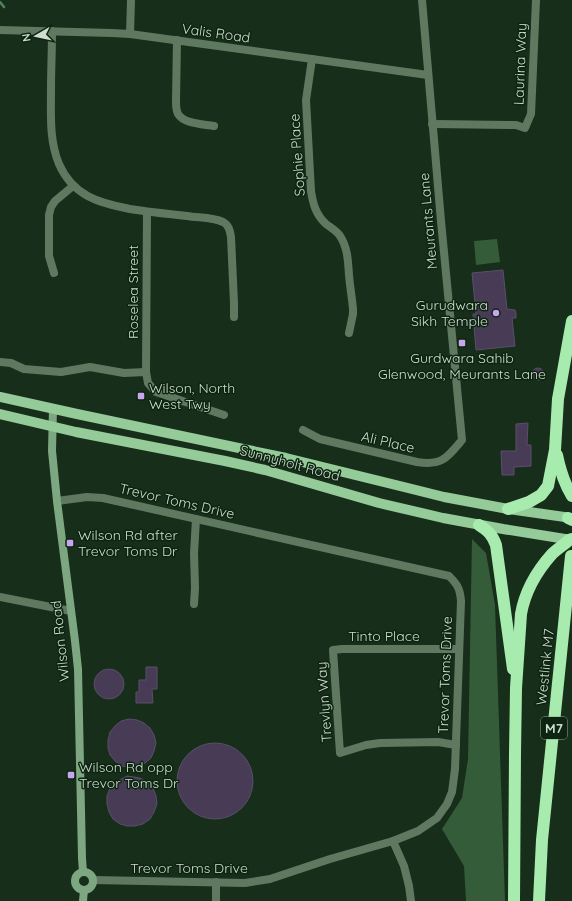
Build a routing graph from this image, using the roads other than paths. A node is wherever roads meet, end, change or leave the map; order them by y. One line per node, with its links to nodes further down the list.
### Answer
1 (131, 0): 6 (street)
2 (422, 0): 9 (street, Meurants Lane)
3 (536, 0): 10 (street, Laurina Way)
4 (0, 30): 5 (street, Valis Road)
5 (52, 31): 6 (street, Valis Road); 12 (street)
6 (130, 34): 7 (street, Valis Road)
7 (177, 40): 8 (street, Valis Road); 11 (street)
8 (312, 59): 9 (street, Valis Road); 17 (street, Sophie Place)
9 (428, 75): 10 (street, Meurants Lane)
10 (432, 124): 26 (street, Meurants Lane)
11 (214, 126)
12 (73, 186): 13 (street); 14 (street)
13 (147, 212): 15 (street); 19 (street, Roselea Street)
14 (54, 273)
15 (234, 317)
16 (572, 321): 27 (highway)
17 (349, 333)
18 (0, 362): 19 (street)
19 (146, 372): 23 (street)
20 (0, 397): 21 (main road, Sunnyholt Road)
21 (54, 408): 24 (street, Wilson Road); 30 (main road, Sunnyholt Road)
22 (0, 414): 24 (main road, Sunnyholt Road)
23 (224, 415)
24 (53, 426): 29 (street, Wilson Road); 33 (main road, Sunnyholt Road)
25 (302, 430): 26 (street, Ali Place)
26 (462, 440)
27 (555, 450): 28 (highway); 30 (highway)
28 (572, 496)
29 (57, 501): 31 (street, Trevor Toms Drive); 38 (street, Wilson Road)
30 (508, 509): 32 (main road, Sunnyholt Road)
31 (196, 519): 37 (street); 40 (street, Trevor Toms Drive)
32 (571, 519)
33 (479, 525): 34 (main road, Sunnyholt Road); 41 (highway)
34 (571, 540): 41 (highway)
35 (571, 556): 52 (highway, Westlink M7 / M7)
36 (0, 597): 38 (street)
37 (194, 604)
38 (71, 611): 44 (street, Wilson Road)
39 (333, 650): 40 (street, Tinto Place); 42 (street, Trevlyn Way)
40 (459, 650): 42 (street, Trevor Toms Drive)
41 (516, 688): 51 (highway)
42 (456, 745): 43 (street, Trevor Toms Drive)
43 (394, 841): 46 (street, Trevor Toms Drive); 50 (street)
44 (83, 872): 45 (street); 47 (street)
45 (93, 880): 46 (street, Trevor Toms Drive); 47 (street)
46 (216, 882): 49 (street)
47 (84, 890): 48 (street)
48 (83, 901)
49 (216, 901)
50 (410, 901)
51 (514, 901)
52 (539, 901)

